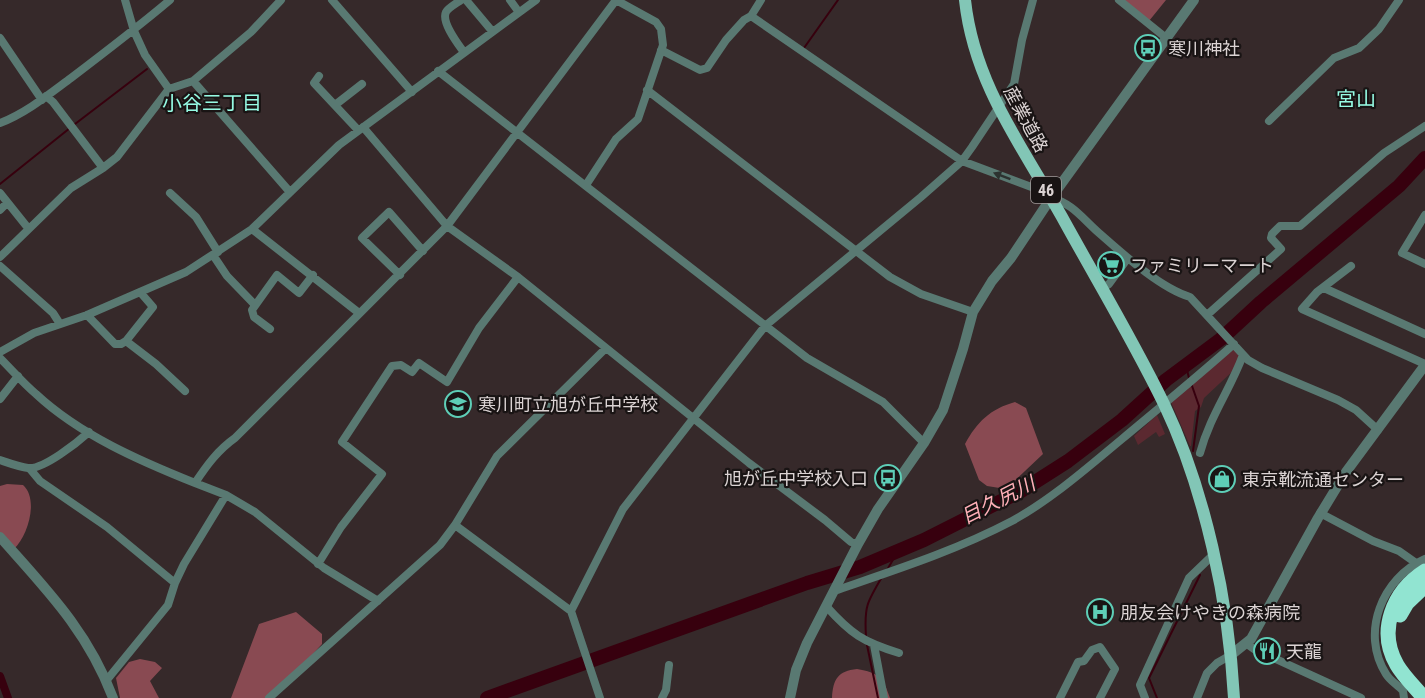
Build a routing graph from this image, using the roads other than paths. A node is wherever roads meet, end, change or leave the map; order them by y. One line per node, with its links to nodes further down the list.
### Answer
1 (126, 0): 18 (street)
2 (170, 0): 18 (street)
3 (281, 0): 26 (street)
4 (332, 0): 30 (street)
5 (461, 0): 23 (street)
6 (466, 0): 19 (street)
7 (510, 0): 16 (street)
8 (536, 0): 16 (street)
9 (761, 0): 17 (street)
10 (965, 0): 33 (main road, 産業道路 / 46)
11 (1033, 0): 33 (street)
12 (1119, 0): 20 (street)
13 (1194, 0): 20 (street)
14 (1399, 0): 34 (street)
15 (620, 1): 22 (street); 38 (street)
16 (518, 11): 19 (street)
17 (751, 16): 22 (street); 39 (street)
18 (134, 31): 28 (street); 31 (street)
19 (492, 31): 23 (street)
20 (1165, 37): 46 (street)
21 (0, 38): 31 (street)
22 (661, 50): 29 (street)
23 (463, 51): 24 (street)
24 (438, 71): 30 (street); 38 (street)
25 (319, 76): 32 (street)
26 (194, 81): 28 (street); 43 (street)
27 (362, 84): 32 (street)
28 (169, 89): 40 (street)
29 (647, 90): 41 (street); 52 (street)
30 (412, 92): 37 (street)
31 (44, 98): 35 (street); 40 (street)
32 (335, 105): 37 (street)
33 (998, 108): 39 (street); 42 (main road, 産業道路 / 46)
34 (1269, 121)
35 (0, 123)
36 (1425, 126): 70 (street)
37 (360, 128): 43 (street); 49 (street)
38 (516, 132): 41 (street); 49 (street)
39 (962, 161): 42 (street, one-way to 39); 52 (street)
40 (103, 168): 50 (street)
41 (586, 184): 72 (street)
42 (1043, 186): 46 (main road, 産業道路 / 46)
43 (289, 192): 51 (street)
44 (0, 193): 47 (street)
45 (170, 193): 54 (street)
46 (1051, 198): 56 (street); 64 (main road, 産業道路 / 46); 67 (street)
47 (4, 207): 50 (street)
48 (1424, 220): 57 (street)
49 (447, 226): 53 (street); 62 (street)
50 (28, 228): 55 (street)
51 (252, 229): 54 (street); 60 (street)
52 (856, 250): 67 (street); 72 (street)
53 (423, 251): 61 (street); 61 (street)
54 (215, 253): 65 (street); 66 (street)
55 (0, 256)
56 (1128, 258): 64 (street); 70 (street)
57 (1425, 264)
58 (0, 266): 71 (street)
59 (1351, 266): 63 (street)
60 (313, 275): 66 (street); 68 (street)
61 (400, 275): 68 (street)
62 (518, 278): 77 (street); 100 (street)
63 (1324, 288): 74 (street); 81 (street)
64 (1101, 289): 85 (main road, 産業道路 / 46)
65 (140, 292): 69 (street); 75 (street)
66 (255, 305): 73 (street)
67 (973, 312): 89 (street)
68 (359, 313): 93 (street)
69 (87, 315): 71 (street); 75 (street)
70 (1208, 315): 76 (street)
71 (60, 324): 78 (street)
72 (765, 326): 86 (street); 89 (street)
73 (270, 329)
74 (1425, 334)
75 (126, 341): 83 (street)
76 (1233, 343): 79 (street); 85 (street)
77 (605, 349): 86 (street); 96 (street)
78 (0, 352)
79 (1243, 355): 87 (street); 90 (street)
80 (0, 358): 82 (street)
81 (1425, 364): 87 (street)
82 (18, 376): 84 (street); 88 (street)
83 (184, 391)
84 (0, 399)
85 (1163, 403): 99 (main road, 46); 104 (street)
86 (694, 419): 98 (street); 107 (street)
87 (1378, 430): 95 (street)
88 (89, 432): 92 (street); 93 (street)
89 (924, 443): 98 (street)
90 (1200, 453)
91 (0, 460): 92 (street)
92 (30, 469): 102 (street)
93 (195, 483): 94 (street)
94 (226, 495): 100 (street); 102 (street)
95 (1320, 513): 101 (street); 108 (street)
96 (455, 525): 105 (street); 107 (street)
97 (0, 537): 113 (street)
98 (856, 547): 104 (street)
99 (1214, 554): 111 (main road, 46); 125 (street)
100 (318, 564): 105 (street)
101 (1423, 567): 129 (street); 130 (highway)
102 (175, 583): 113 (street)
103 (1425, 586): 114 (highway)
104 (835, 589): 106 (street)
105 (378, 601): 118 (street)
106 (826, 606): 109 (street); 121 (street)
107 (571, 611): 119 (street)
108 (1247, 644): 111 (street); 116 (street)
109 (874, 645): 110 (street); 122 (street)
110 (899, 653)
111 (1231, 655): 126 (street); 127 (main road, 46)
112 (669, 665): 120 (street)
113 (106, 681): 117 (street)
114 (1425, 686)
115 (1061, 695): 123 (street); 124 (street)
116 (1350, 696): 128 (street)
117 (112, 698)
118 (269, 698)
119 (600, 698)
120 (662, 698)
121 (790, 698)
122 (884, 698)
123 (1072, 698)
124 (1100, 698)
125 (1145, 698)
126 (1197, 698)
127 (1234, 698)
128 (1361, 698)
129 (1404, 698)
130 (1424, 698)

